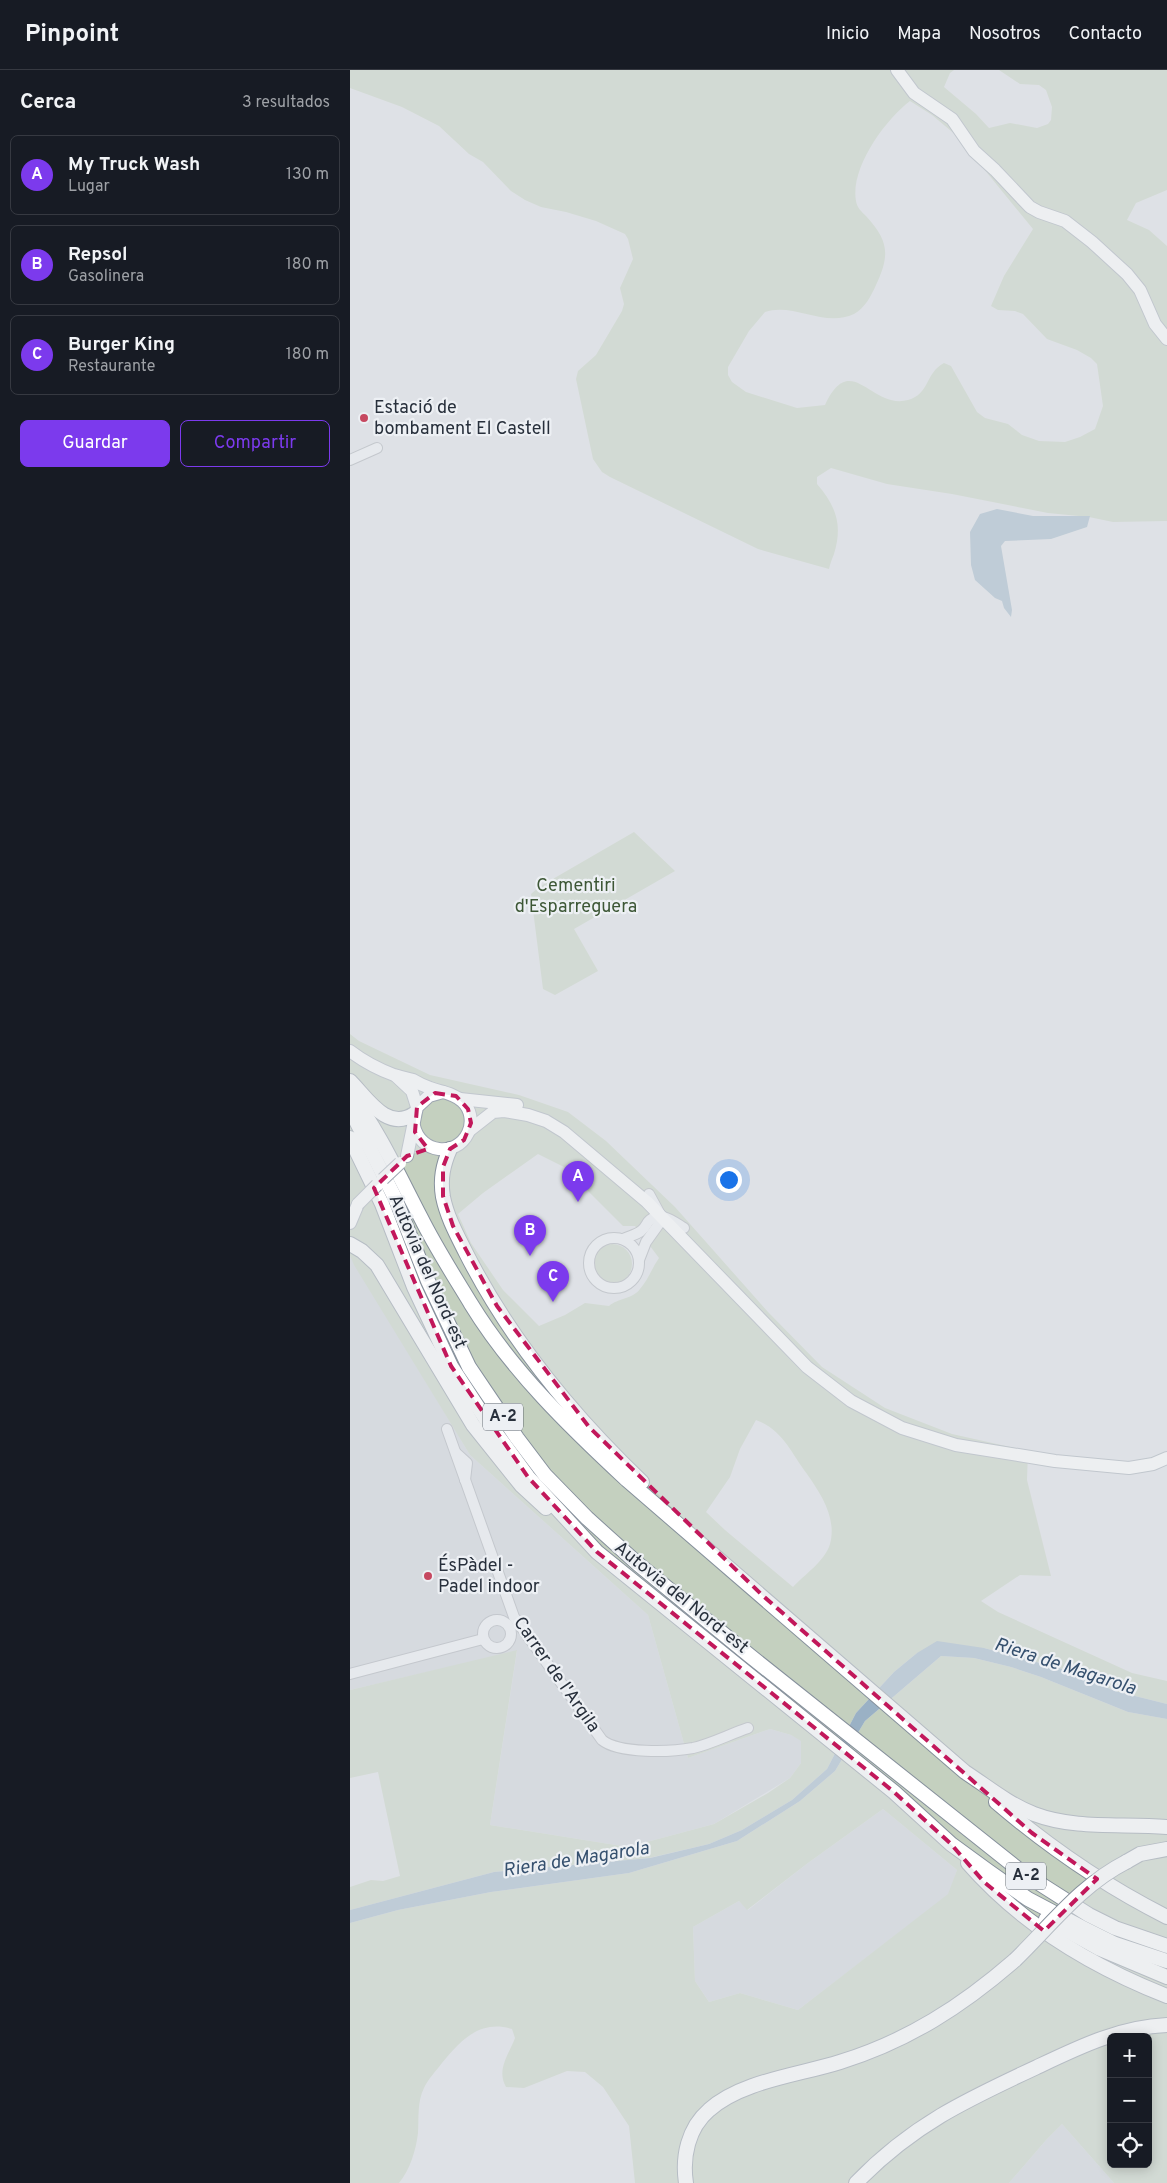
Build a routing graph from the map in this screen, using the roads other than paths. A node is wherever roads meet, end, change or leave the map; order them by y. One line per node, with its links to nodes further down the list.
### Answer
1 (897, 70): 2 (main road)
2 (1167, 339)
3 (377, 448): 4 (street)
4 (350, 460)
5 (350, 1051): 6 (main road)
6 (394, 1074): 8 (main road); 12 (main road)
7 (350, 1082): 12 (highway)
8 (443, 1092): 10 (main road); 12 (main road)
9 (350, 1093): 31 (highway)
10 (460, 1099): 13 (main road); 18 (main road)
11 (350, 1109): 43 (highway, Autovia del Nord-est / A-2)
12 (415, 1116): 15 (main road); 17 (main road)
13 (470, 1130): 16 (main road); 18 (main road)
14 (350, 1138): 30 (highway, Autovia del Nord-est / A-2)
15 (432, 1148): 16 (main road); 17 (main road)
16 (450, 1149): 31 (highway)
17 (403, 1160): 19 (main road, bridge)
18 (648, 1198): 20 (main road); 21 (street); 24 (main road)
19 (354, 1205): 22 (main road)
20 (661, 1216): 21 (street); 23 (street); 24 (main road)
21 (649, 1222): 25 (street)
22 (350, 1223)
23 (656, 1230): 24 (street); 27 (street)
24 (680, 1230): 29 (main road)
25 (623, 1239): 27 (street); 27 (street)
26 (350, 1244): 30 (highway)
27 (640, 1260)
28 (447, 1429): 34 (street, Carrer de l'Argila)
29 (1167, 1458)
30 (597, 1552): 37 (highway, Autovia del Nord-est / A-2)
31 (760, 1594): 35 (highway)
32 (483, 1639): 33 (street)
33 (350, 1674)
34 (748, 1728)
35 (965, 1772): 36 (highway); 42 (highway)
36 (1167, 1828)
37 (951, 1844): 41 (highway, Autovia del Nord-est / A-2); 46 (highway)
38 (1167, 1849): 40 (highway)
39 (1167, 1855): 40 (highway)
40 (1126, 1862): 48 (highway, bridge)
41 (988, 1871): 44 (highway, Autovia del Nord-est / A-2); 45 (highway)
42 (1167, 1917)
43 (1167, 1946)
44 (1167, 1961)
45 (1167, 1977)
46 (1167, 1996)
47 (1167, 2025): 49 (highway)
48 (686, 2183)
49 (856, 2183)

